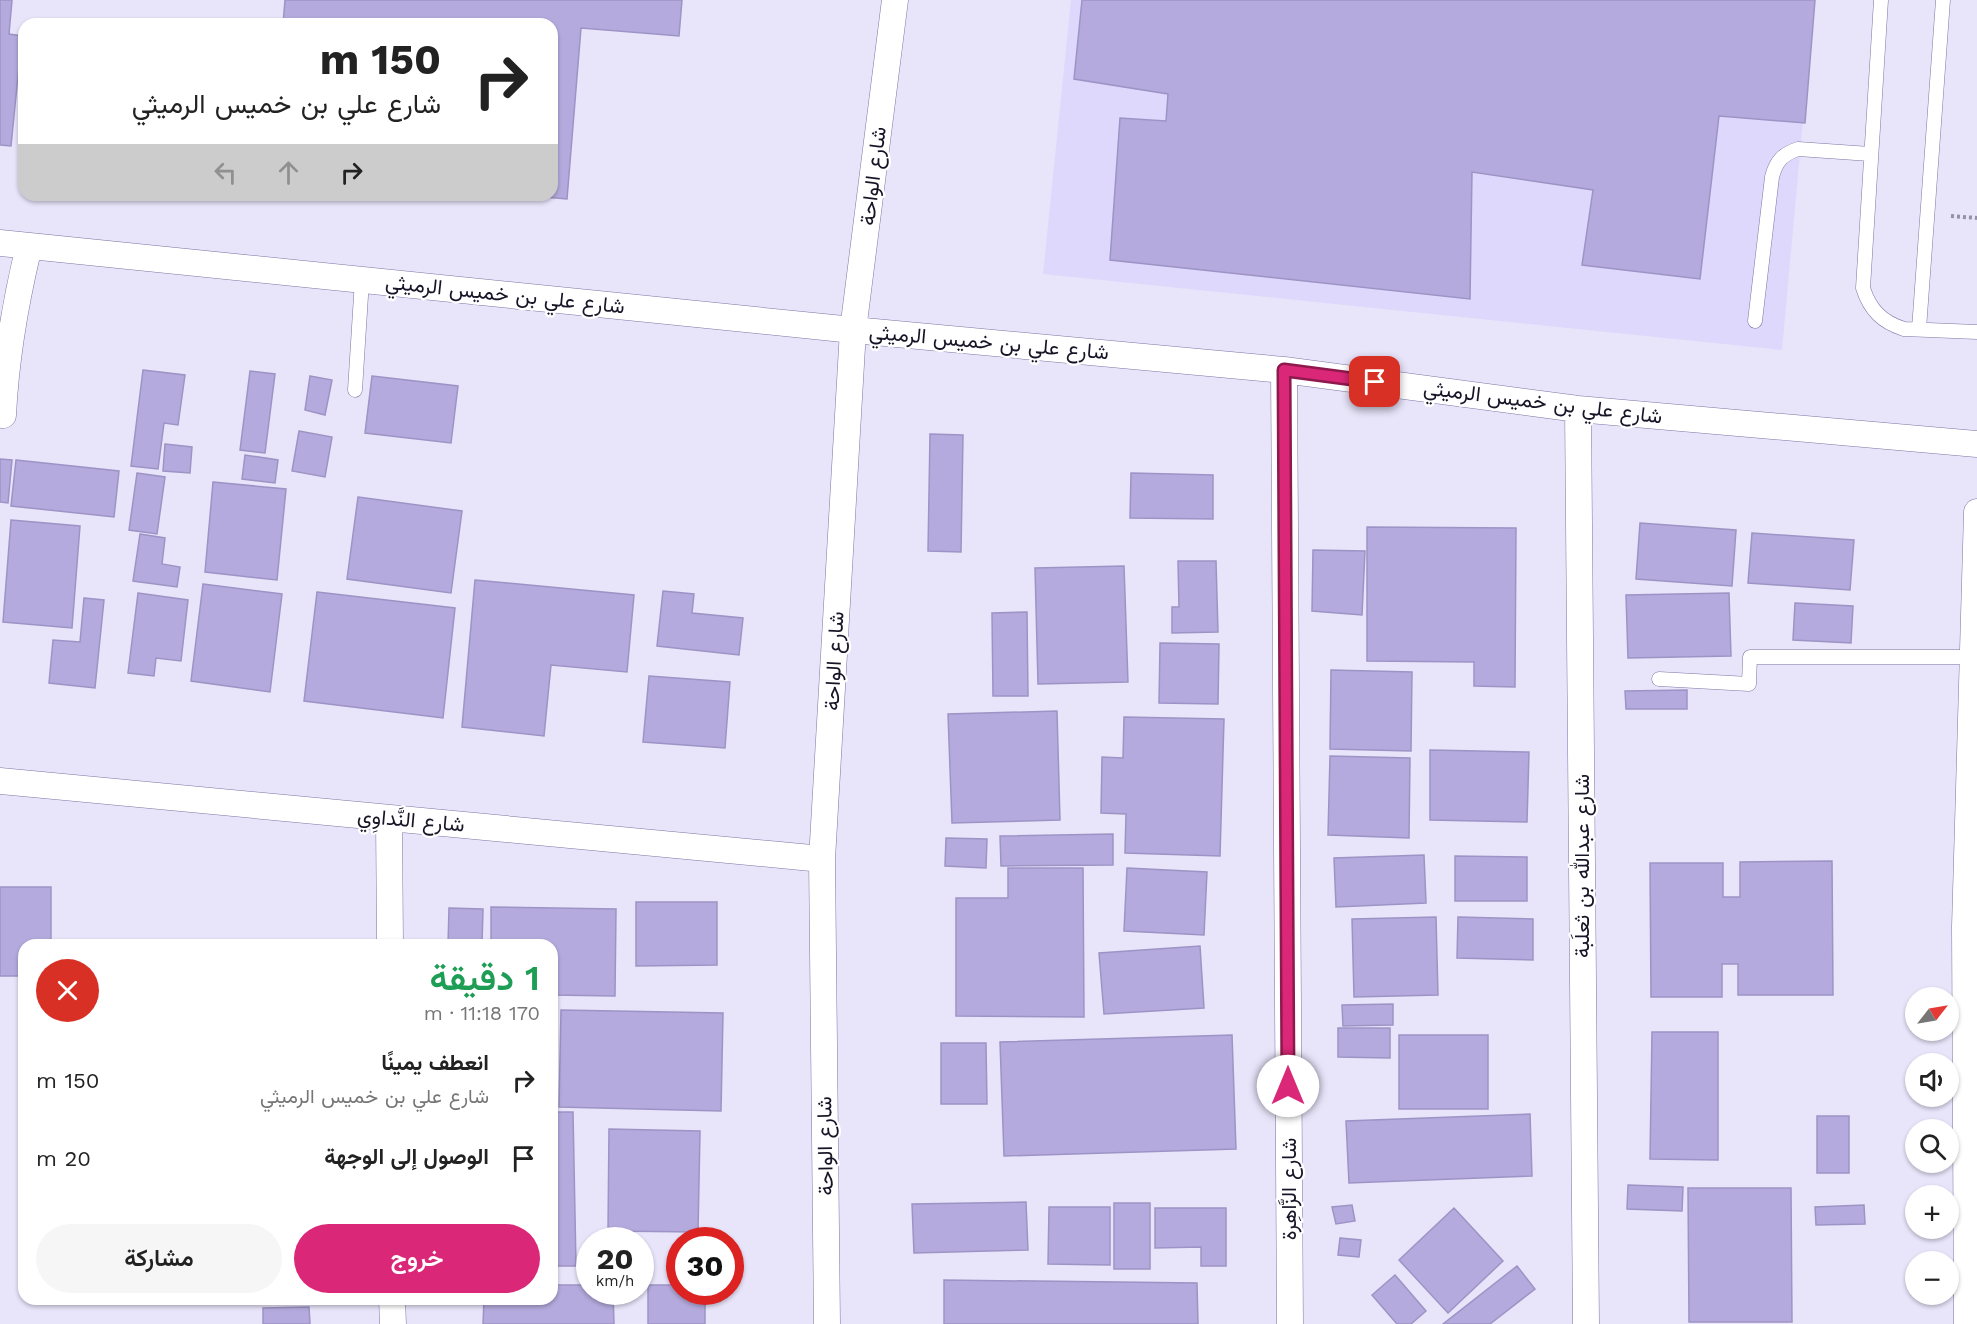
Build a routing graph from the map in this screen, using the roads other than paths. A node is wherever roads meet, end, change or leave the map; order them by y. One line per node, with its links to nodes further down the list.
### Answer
1 (895, 0): 10 (street, شارع الواحة)
2 (1881, 0): 4 (lane)
3 (1943, 0): 9 (lane)
4 (1870, 154): 8 (lane); 9 (lane)
5 (0, 243): 6 (street, شارع علي بن خميس الرميثي)
6 (29, 246): 7 (street, شارع علي بن خميس الرميثي); 15 (street)
7 (362, 280): 10 (street, شارع علي بن خميس الرميثي); 13 (lane)
8 (1755, 321)
9 (1919, 329): 11 (lane)
10 (853, 330): 12 (street, شارع علي بن خميس الرميثي); 22 (street, شارع الواحة)
11 (1977, 332)
12 (1284, 370): 14 (street, شارع علي بن خميس الرميثي); 28 (street, شارع الزَّاهِرة)
13 (355, 390)
14 (1578, 409): 16 (street, شارع علي بن خميس الرميثي); 29 (street, شارع عبدالله بن ثعلَبة)
15 (3, 415)
16 (1977, 444)
17 (1977, 512): 18 (street)
18 (1973, 657): 19 (lane); 23 (street)
19 (1659, 679)
20 (0, 781): 21 (street, شارع النَّداوِي)
21 (389, 818): 22 (street, شارع النَّداوِي); 24 (street)
22 (822, 859): 27 (street, شارع الواحة)
23 (1971, 927): 30 (street)
24 (390, 939)
25 (392, 1305): 26 (street)
26 (393, 1324)
27 (827, 1324)
28 (1290, 1324)
29 (1586, 1324)
30 (1967, 1324)

